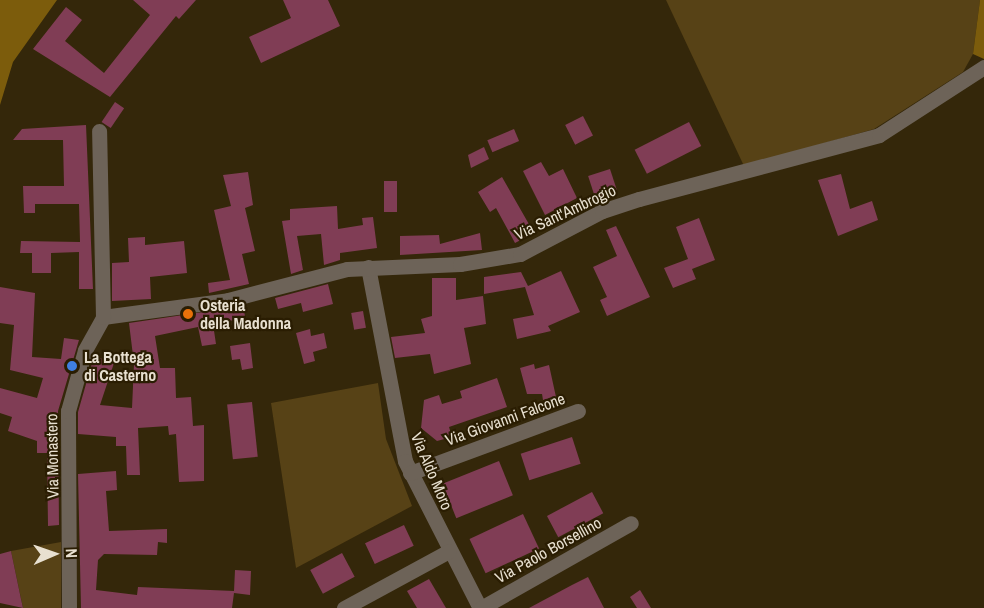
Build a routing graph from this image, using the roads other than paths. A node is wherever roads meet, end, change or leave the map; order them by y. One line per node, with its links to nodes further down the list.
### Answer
1 (984, 67): 3 (street, Via Sant'Ambrogio)
2 (99, 131): 4 (street, Via Monastero)
3 (368, 267): 4 (street, Via Sant'Ambrogio); 6 (street, Via Aldo Moro)
4 (103, 317): 9 (street, Via Monastero)
5 (578, 411): 6 (street, Via Giovanni Falcone)
6 (410, 473): 8 (street, Via Aldo Moro)
7 (632, 524): 11 (street, Via Paolo Borsellino)
8 (449, 551): 10 (street); 11 (street, Via Aldo Moro)
9 (69, 608)
10 (344, 608)
11 (480, 608)

